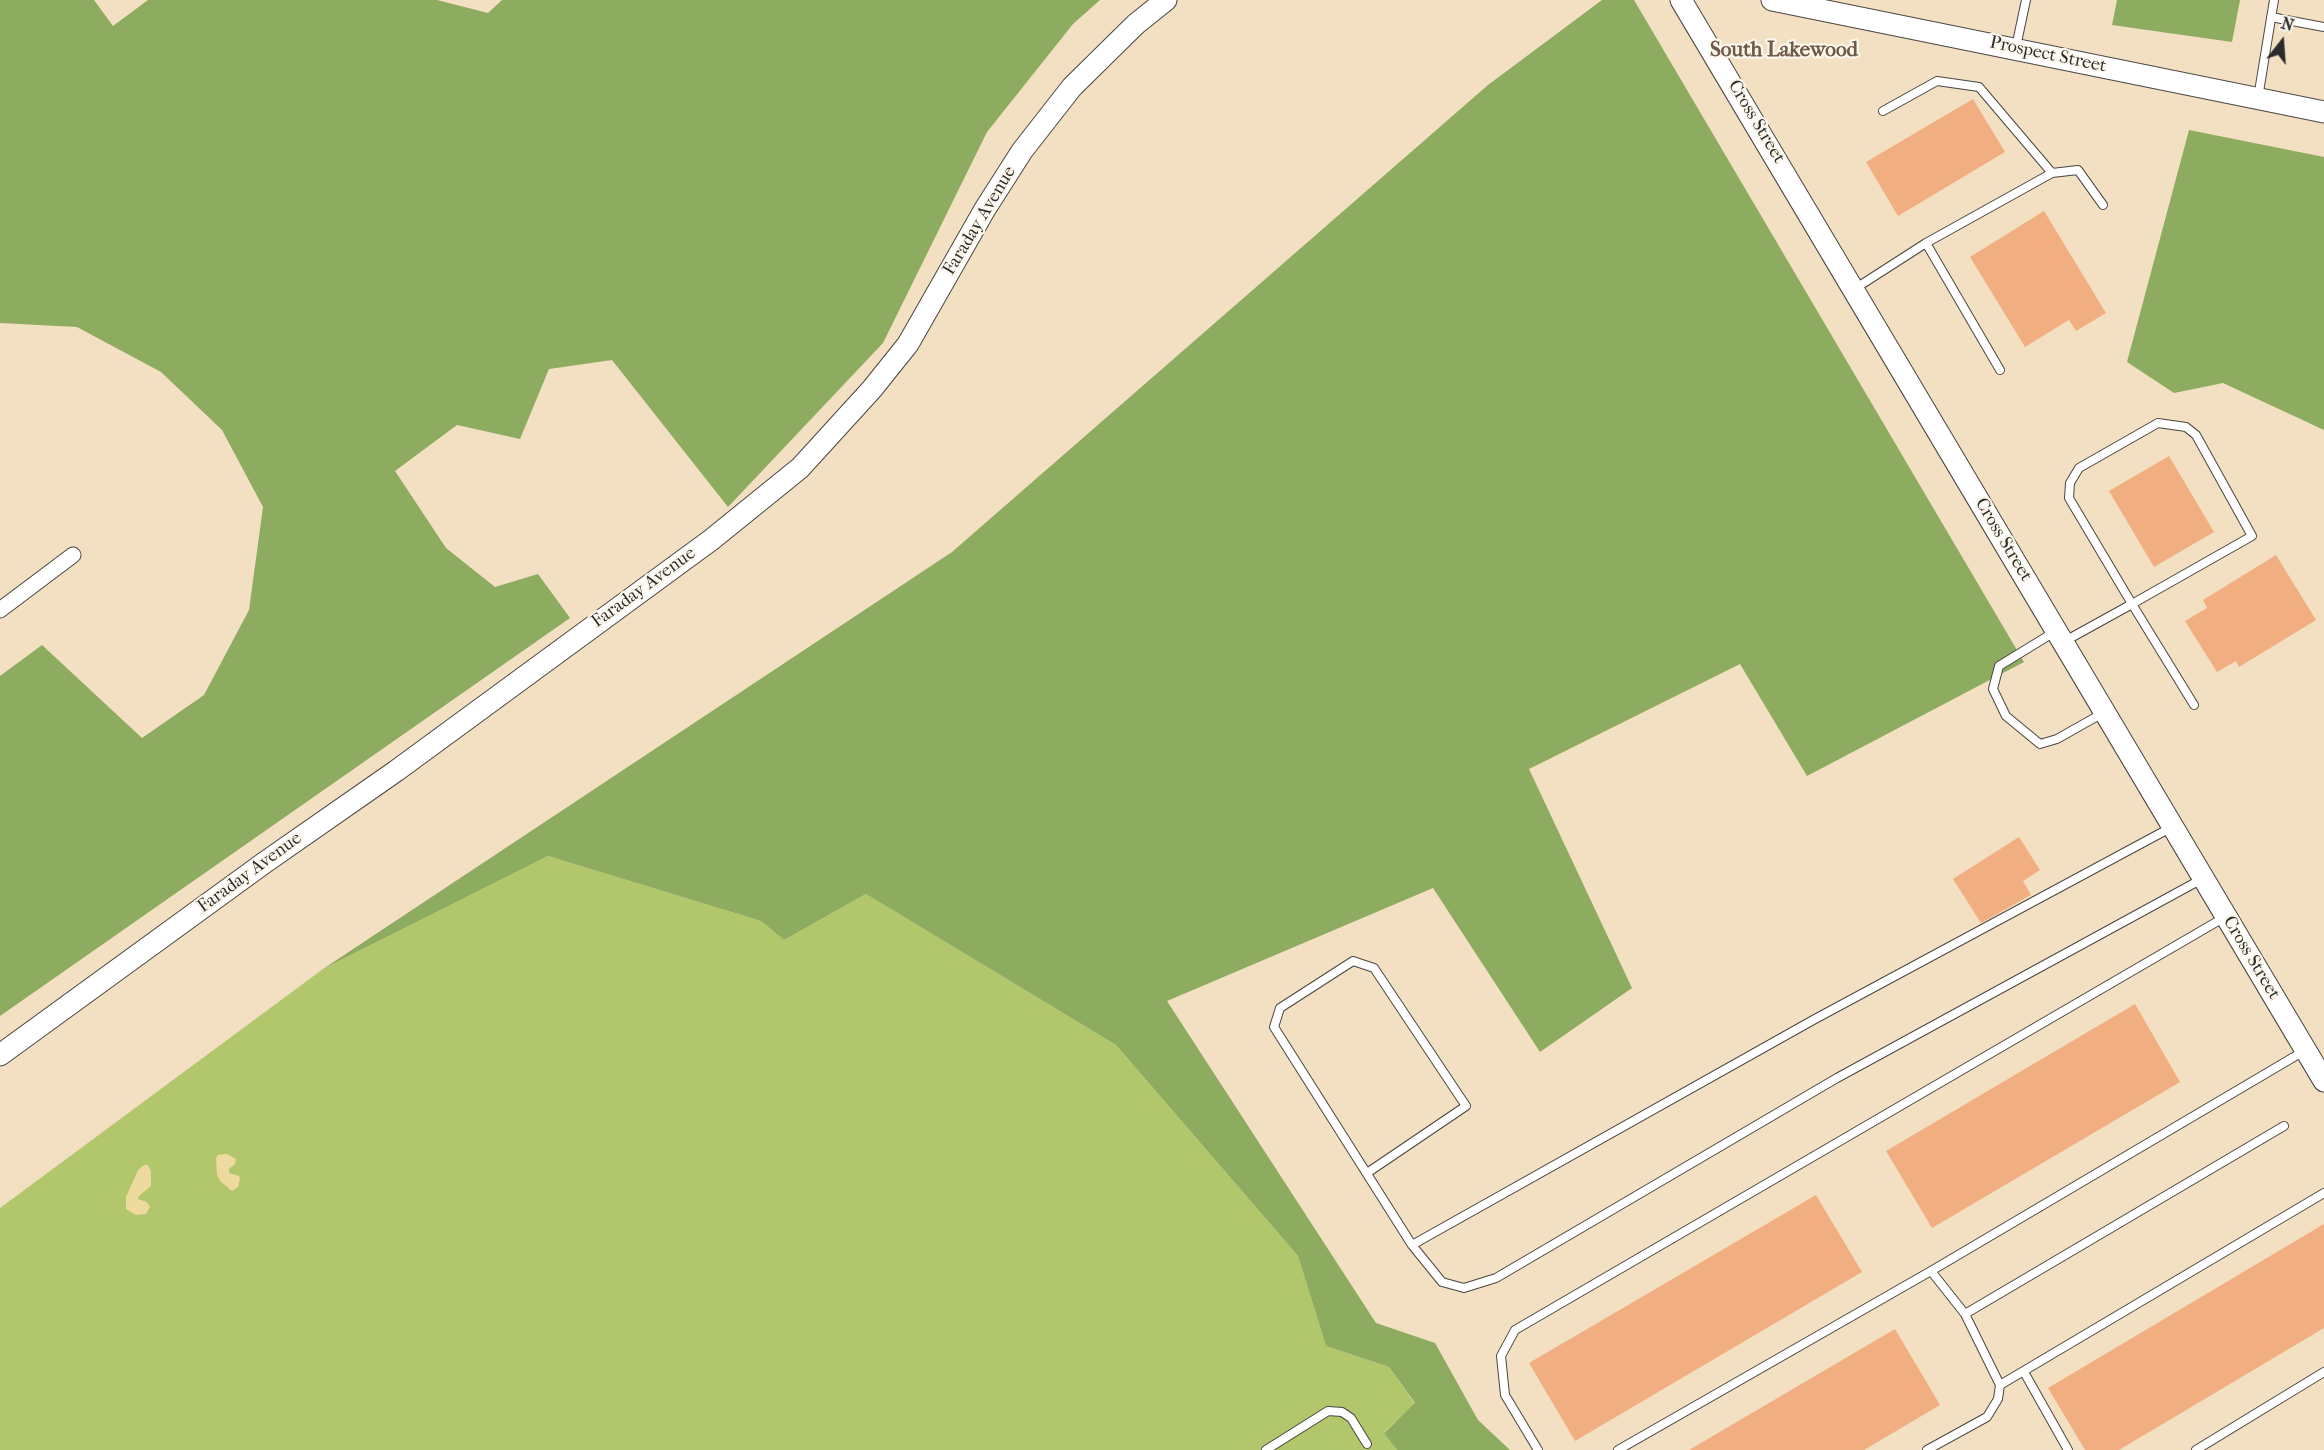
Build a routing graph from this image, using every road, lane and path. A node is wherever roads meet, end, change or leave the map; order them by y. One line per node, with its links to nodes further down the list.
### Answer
1 (1166, 0): 27 (street, Faraday Avenue)
2 (1681, 0): 15 (street, Cross Street)
3 (1772, 0): 8 (street, Prospect Street)
4 (2026, 0): 8 (lane)
5 (2274, 0): 6 (lane)
6 (2271, 17): 7 (lane); 9 (lane)
7 (2324, 27)
8 (2016, 48): 9 (street, Prospect Street)
9 (2258, 100): 11 (street, Prospect Street)
10 (1883, 111): 12 (lane)
11 (2324, 112)
12 (2052, 173): 13 (lane); 14 (lane)
13 (2103, 205)
14 (1926, 243): 15 (lane); 16 (lane)
15 (1854, 289): 20 (street, Cross Street)
16 (2000, 370)
17 (73, 555): 19 (street)
18 (2132, 604): 18 (lane); 20 (lane); 21 (lane)
19 (0, 610)
20 (2060, 636): 22 (street, Cross Street); 22 (lane)
21 (2194, 705)
22 (2105, 712): 23 (street, Cross Street)
23 (2173, 826): 24 (street, Cross Street); 32 (lane)
24 (2203, 878): 25 (street, Cross Street); 32 (lane)
25 (2226, 916): 26 (street, Cross Street); 40 (lane)
26 (2305, 1050): 28 (street, Cross Street); 33 (lane)
27 (0, 1055)
28 (2324, 1081)
29 (2284, 1126): 34 (lane)
30 (1367, 1173): 30 (lane); 32 (lane)
31 (2324, 1193): 35 (lane)
32 (1412, 1245)
33 (1931, 1271): 34 (lane); 41 (lane)
34 (1965, 1314): 37 (lane)
35 (2024, 1372): 37 (lane); 43 (lane)
36 (2324, 1372): 44 (lane)
37 (2000, 1384): 42 (lane)
38 (1367, 1444): 39 (lane)
39 (1266, 1450)
40 (1538, 1450)
41 (1618, 1450)
42 (1927, 1450)
43 (2068, 1450)
44 (2196, 1450)

